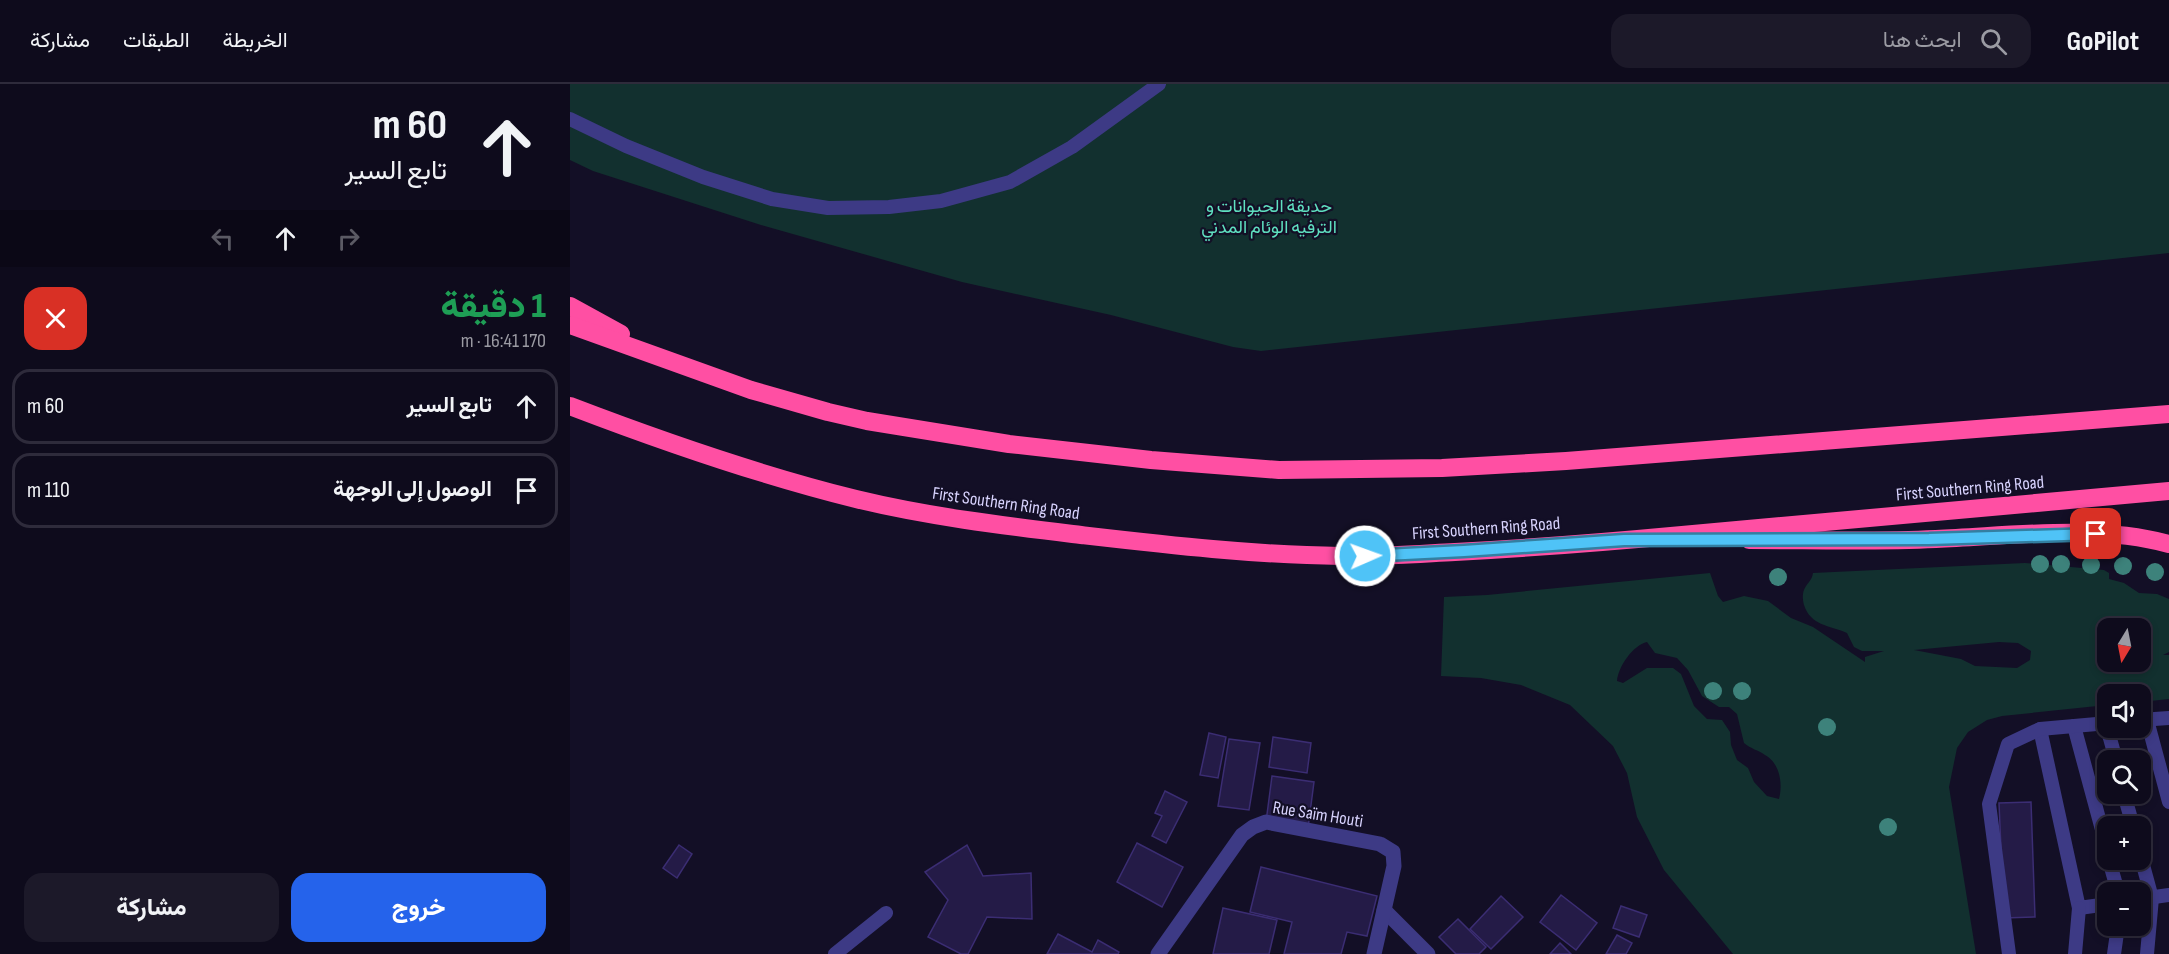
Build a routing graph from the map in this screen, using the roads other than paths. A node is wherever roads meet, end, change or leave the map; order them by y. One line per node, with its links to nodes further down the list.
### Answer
1 (1159, 84): 2 (lane)
2 (570, 119)
3 (570, 306): 5 (highway)
4 (570, 325): 5 (highway)
5 (656, 356): 7 (highway)
6 (570, 406): 9 (highway, First Southern Ring Road)
7 (2169, 414)
8 (2169, 491): 9 (highway, First Southern Ring Road)
9 (1624, 540): 10 (highway)
10 (2169, 544)
11 (2169, 718): 12 (lane)
12 (2151, 719)
13 (2097, 724): 14 (lane)
14 (2074, 726): 15 (lane); 18 (lane)
15 (2040, 729): 22 (lane); 31 (lane)
16 (2149, 738): 17 (lane)
17 (2169, 802)
18 (2098, 816)
19 (2169, 895): 20 (lane)
20 (2151, 898)
21 (2097, 906): 22 (lane)
22 (2079, 908): 32 (lane)
23 (1384, 910): 28 (street, Rue Saïm Houti); 29 (street, Rue Saïm Houti); 30 (street)
24 (886, 914): 27 (lane)
25 (2117, 936): 33 (lane)
26 (2147, 936): 34 (lane)
27 (834, 954)
28 (1158, 954)
29 (1374, 954)
30 (1428, 954)
31 (2009, 954)
32 (2075, 954)
33 (2114, 954)
34 (2147, 954)

